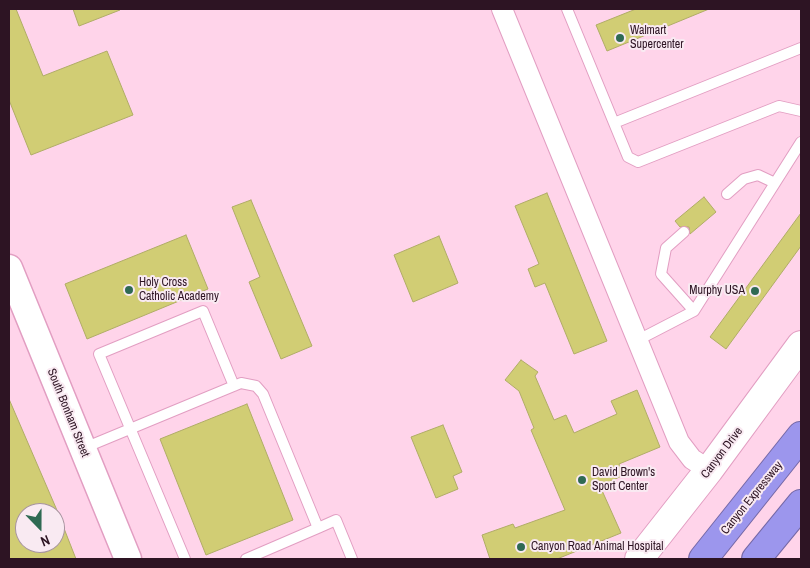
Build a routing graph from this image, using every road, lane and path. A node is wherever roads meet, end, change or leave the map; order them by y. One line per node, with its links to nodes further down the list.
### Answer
1 (502, 9): 12 (street)
2 (567, 9): 5 (lane)
3 (801, 48): 5 (lane)
4 (801, 112): 5 (lane)
5 (614, 123)
6 (801, 142): 7 (lane)
7 (775, 183): 8 (lane); 11 (lane)
8 (727, 194)
9 (684, 232): 11 (lane)
10 (9, 268): 17 (street, South Bonham Street)
11 (694, 311): 12 (lane)
12 (638, 340): 18 (street)
13 (801, 345): 18 (main road, Canyon Drive)
14 (234, 386): 15 (lane); 15 (lane); 20 (lane)
15 (130, 429): 17 (lane); 22 (lane)
16 (801, 436): 26 (highway, Canyon Expressway)
17 (82, 448): 21 (street, South Bonham Street)
18 (709, 470): 25 (main road, Canyon Drive)
19 (801, 504): 27 (highway)
20 (318, 528): 23 (lane); 24 (lane)
21 (128, 559)
22 (184, 559)
23 (246, 559)
24 (352, 559)
25 (639, 559)
26 (702, 559)
27 (756, 559)

